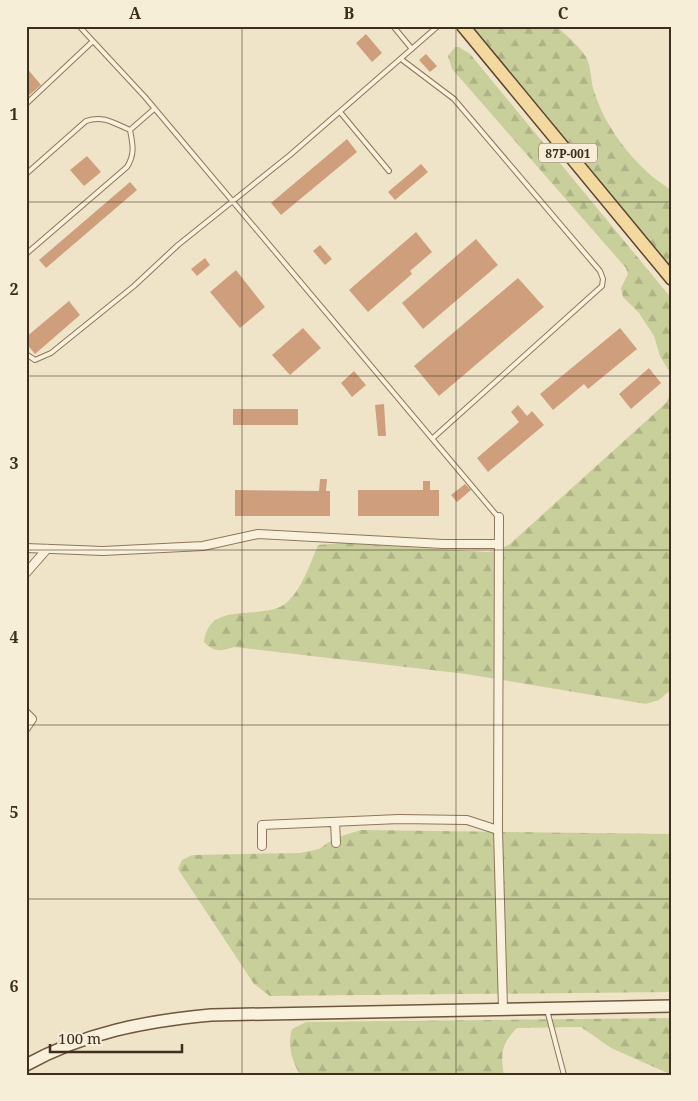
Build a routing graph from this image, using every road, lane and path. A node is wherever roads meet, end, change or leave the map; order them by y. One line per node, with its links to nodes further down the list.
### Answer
1 (79, 26): 5 (lane)
2 (393, 26): 6 (lane)
3 (438, 26): 6 (lane)
4 (463, 26): 16 (main road, 87Р-001)
5 (93, 41): 8 (lane); 9 (lane)
6 (412, 49): 7 (lane)
7 (401, 59): 10 (lane); 18 (lane)
8 (26, 104)
9 (154, 109): 11 (lane); 14 (lane)
10 (340, 112): 12 (lane); 14 (lane)
11 (130, 130): 13 (lane); 15 (lane)
12 (389, 171)
13 (26, 174)
14 (231, 202): 17 (lane); 18 (lane)
15 (26, 254)
16 (672, 279)
17 (26, 354)
18 (433, 438): 19 (lane)
19 (499, 517): 20 (street)
20 (498, 544): 22 (street); 27 (street)
21 (26, 548): 22 (street)
22 (47, 549): 23 (street)
23 (26, 573)
24 (26, 713): 25 (street)
25 (26, 728)
26 (335, 822): 27 (street); 28 (street); 29 (street)
27 (498, 830): 32 (street)
28 (336, 843)
29 (262, 846)
30 (672, 1006): 31 (main road)
31 (546, 1008): 32 (main road); 34 (lane)
32 (503, 1009): 33 (main road)
33 (26, 1065)
34 (564, 1075)

